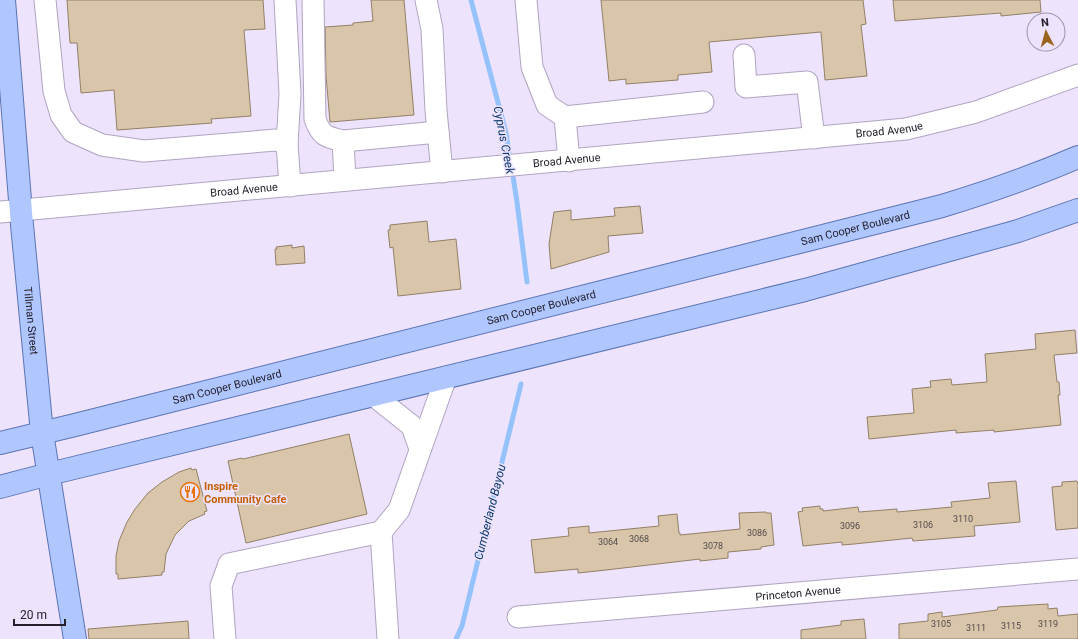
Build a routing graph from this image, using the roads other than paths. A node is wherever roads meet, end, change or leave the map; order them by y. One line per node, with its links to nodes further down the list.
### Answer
1 (4, 0): 7 (main road, Tillman Street)
2 (45, 0): 18 (street)
3 (285, 0): 9 (street)
4 (313, 0): 8 (street)
5 (426, 0): 15 (street)
6 (526, 0): 14 (street)
7 (3, 33): 12 (main road, Tillman Street)
8 (314, 47): 9 (street); 17 (street)
9 (288, 49): 18 (street)
10 (744, 55): 16 (street)
11 (1078, 75): 16 (street, Broad Avenue)
12 (6, 95): 25 (main road, Tillman Street)
13 (703, 102): 14 (street)
14 (565, 117): 20 (street)
15 (438, 132): 17 (street); 21 (street)
16 (814, 138): 20 (street, Broad Avenue)
17 (343, 141): 22 (street)
18 (287, 144): 23 (street)
19 (1078, 157): 28 (main road, Sam Cooper Boulevard)
20 (560, 162): 21 (street, Broad Avenue)
21 (442, 172): 22 (street, Broad Avenue)
22 (345, 180): 23 (street, Broad Avenue)
23 (290, 186): 25 (street, Broad Avenue)
24 (1078, 210): 26 (main road)
25 (10, 212): 28 (main road, Tillman Street)
26 (446, 377): 27 (main road); 30 (street)
27 (374, 395): 30 (street); 31 (main road)
28 (42, 433): 29 (main road, Sam Cooper Boulevard); 31 (main road, Tillman Street)
29 (0, 443)
30 (420, 449): 33 (street)
31 (49, 474): 32 (main road); 36 (main road, Tillman Street)
32 (0, 487)
33 (381, 532): 37 (street); 38 (street)
34 (1078, 569): 35 (street, Princeton Avenue)
35 (518, 617)
36 (75, 639)
37 (225, 639)
38 (388, 639)

